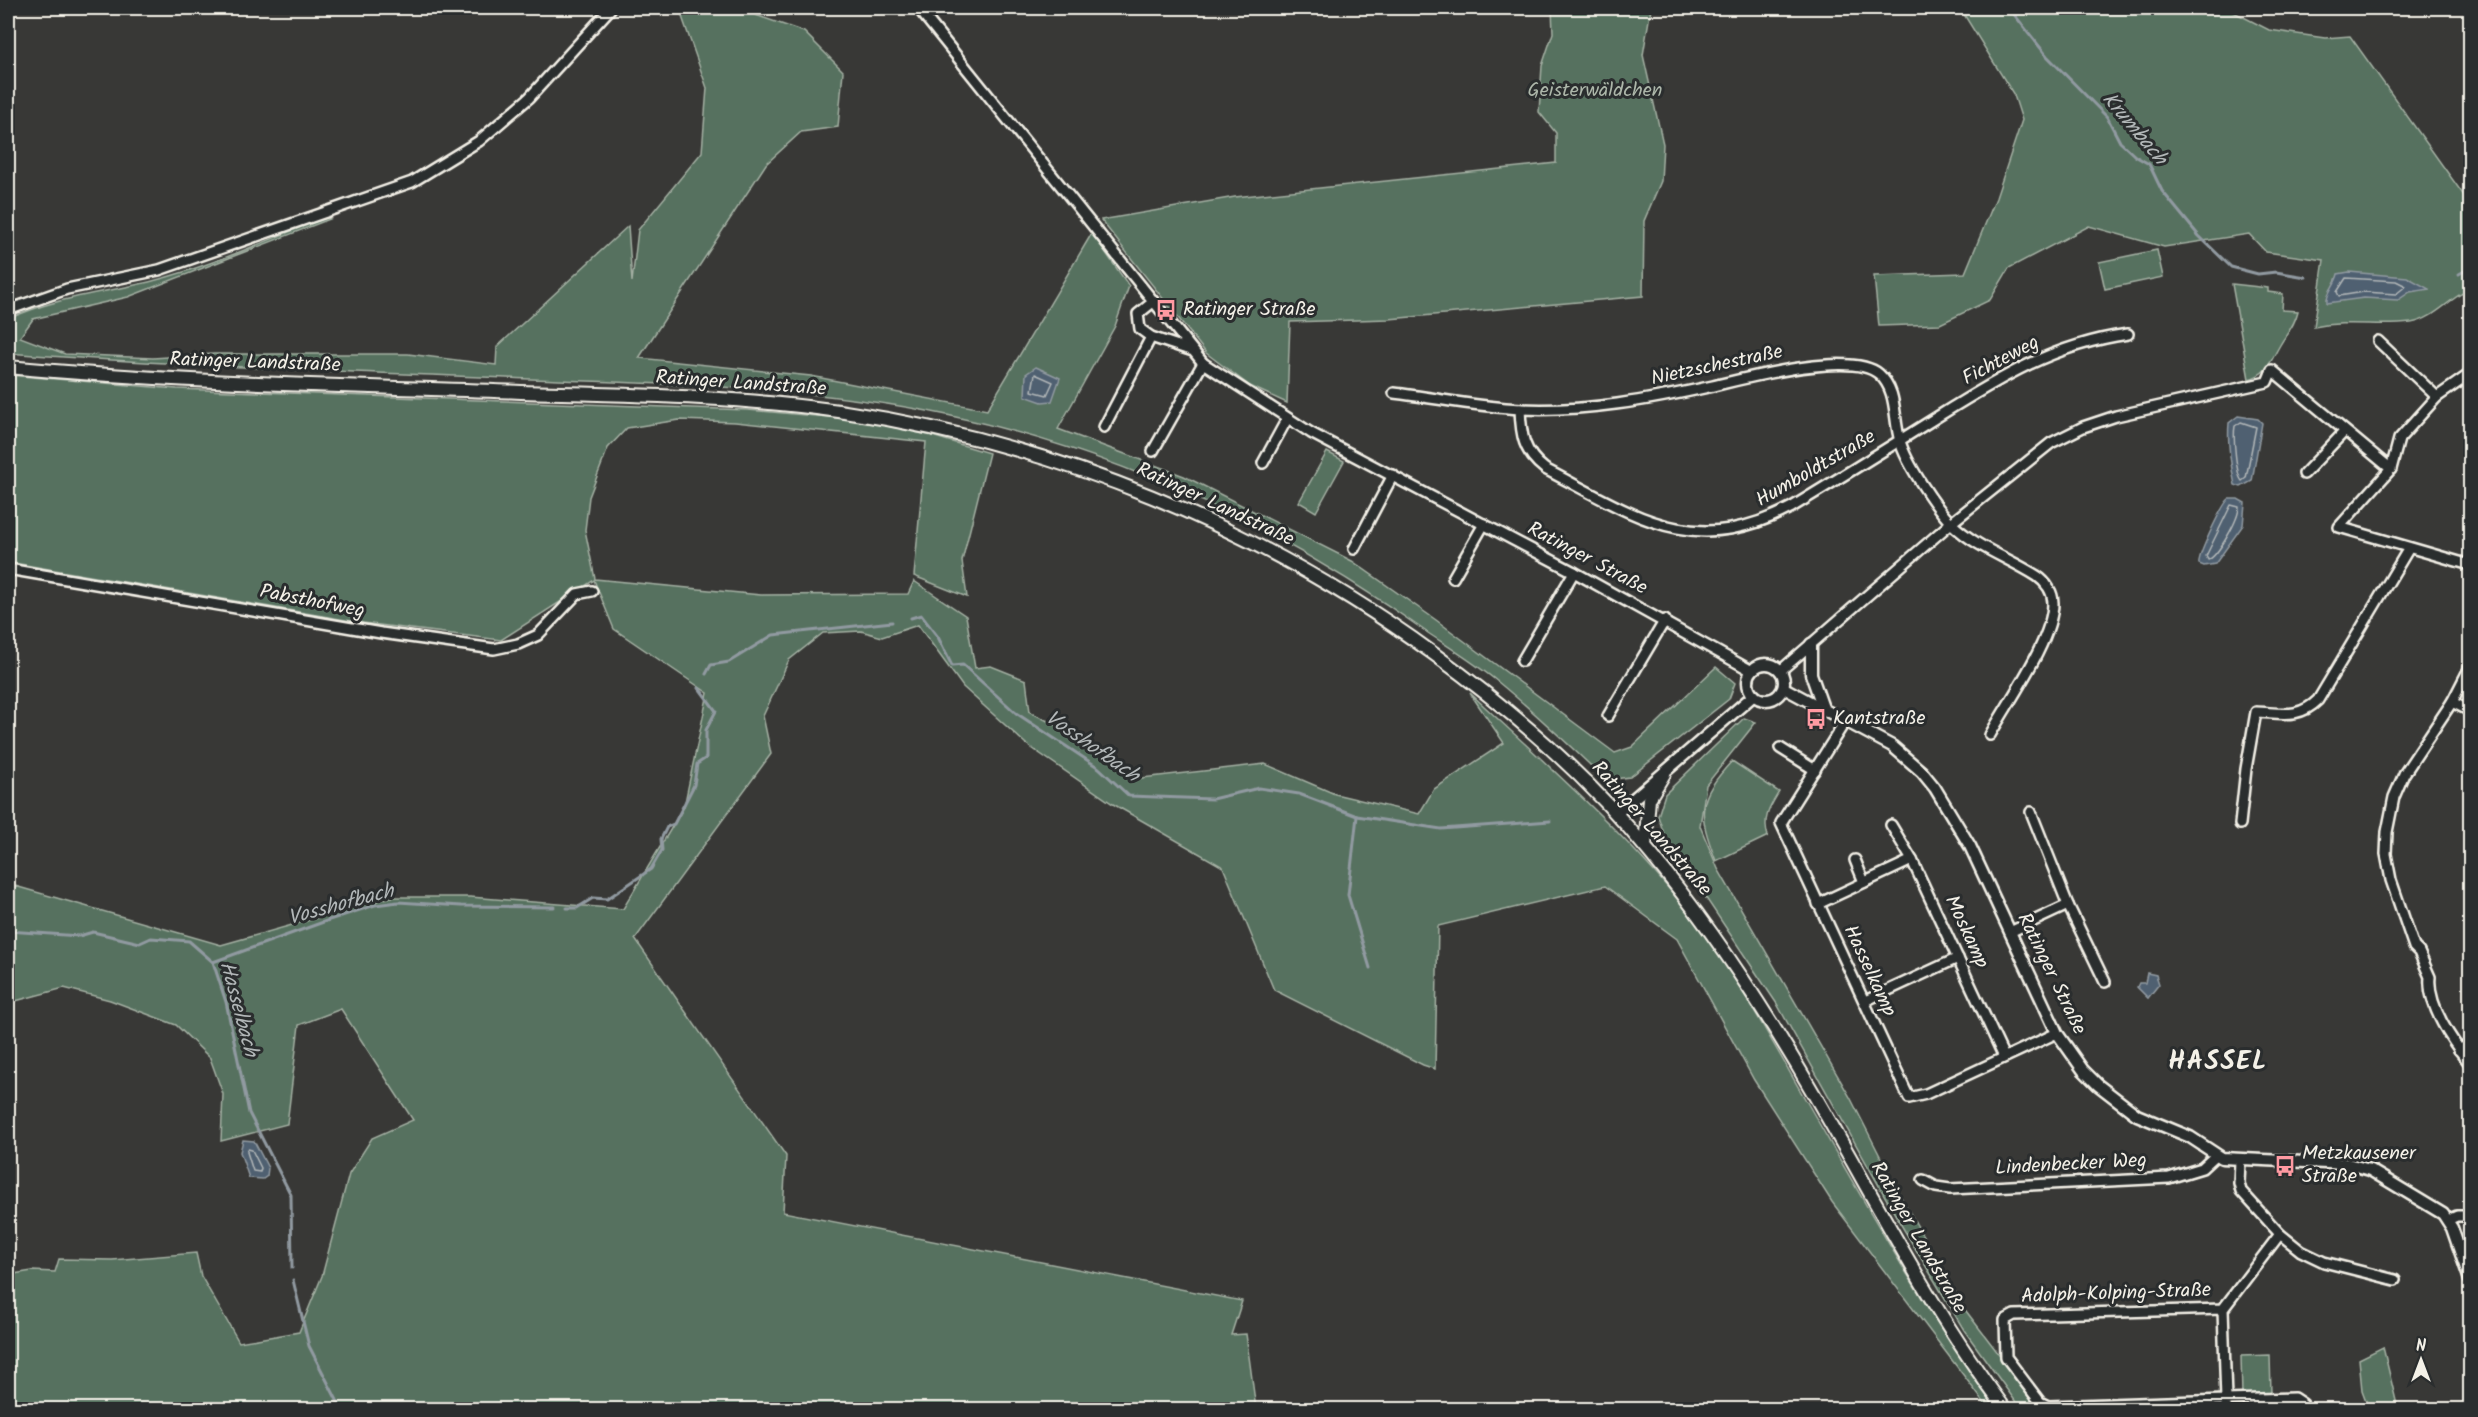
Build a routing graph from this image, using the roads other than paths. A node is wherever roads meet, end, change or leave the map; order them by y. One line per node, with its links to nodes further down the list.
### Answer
1 (611, 8): 4 (street)
2 (918, 8): 3 (street, Ratinger Straße)
3 (1153, 302): 6 (street); 8 (street, Ratinger Straße)
4 (8, 310)
5 (2128, 333): 18 (street, Fichteweg)
6 (1151, 338): 8 (street, Ratinger Straße); 16 (street)
7 (2378, 341): 13 (street)
8 (1190, 350): 9 (street, Ratinger Straße)
9 (1203, 363): 15 (street, Ratinger Straße); 19 (street)
10 (8, 367): 51 (main road, Ratinger Landstraße)
11 (2470, 374): 13 (street)
12 (1394, 393): 14 (street, Nietzschestraße)
13 (2437, 397): 21 (street)
14 (1520, 409): 18 (street, Nietzschestraße); 18 (street, Humboldtstraße)
15 (1287, 419): 20 (street); 23 (street, Ratinger Straße)
16 (1104, 427)
17 (2344, 432): 21 (street); 22 (street); 24 (street)
18 (1900, 441): 24 (street, Nietzschestraße)
19 (1153, 451)
20 (1263, 463)
21 (2391, 469): 26 (street)
22 (2304, 474)
23 (1393, 475): 25 (street, Ratinger Straße); 27 (street)
24 (1951, 523): 34 (street); 46 (street, Nietzschestraße)
25 (1484, 524): 30 (street, Ratinger Straße); 31 (street)
26 (2409, 548): 28 (street); 52 (street)
27 (1354, 549)
28 (2470, 565)
29 (8, 568): 32 (street, Pabsthofweg)
30 (1575, 572): 33 (street, Ratinger Straße); 35 (street)
31 (1454, 578)
32 (592, 591)
33 (1665, 620): 37 (street, Ratinger Straße); 44 (street)
34 (1811, 644): 38 (street); 42 (street)
35 (1521, 661)
36 (2470, 667): 41 (street)
37 (1752, 671): 38 (street); 40 (street)
38 (1780, 671): 39 (street)
39 (1784, 688): 40 (street); 42 (street, Ratinger Straße)
40 (1754, 695): 49 (street)
41 (2452, 702): 43 (street); 66 (street)
42 (1823, 708): 45 (street, Ratinger Straße)
43 (2470, 711)
44 (1608, 716)
45 (1846, 720): 48 (street, Hasselkamp); 60 (street, Ratinger Straße)
46 (1990, 735)
47 (1780, 748): 48 (street)
48 (1815, 770): 58 (street, Hasselkamp)
49 (1664, 774): 51 (street); 54 (main road)
50 (2031, 812): 59 (street)
51 (1617, 813): 54 (main road, Ratinger Landstraße)
52 (2240, 824)
53 (1891, 825): 56 (street, Moskamp)
54 (1645, 846): 79 (main road, Ratinger Landstraße)
55 (1855, 860): 57 (street)
56 (1912, 860): 57 (street); 61 (street, Moskamp)
57 (1864, 882): 58 (street)
58 (1818, 904): 63 (street, Hasselkamp)
59 (2068, 904): 60 (street); 62 (street)
60 (2010, 932): 64 (street, Ratinger Straße)
61 (1958, 958): 63 (street); 67 (street, Moskamp)
62 (2106, 982)
63 (1865, 1001): 67 (street, Hasselkamp)
64 (2058, 1033): 67 (street, Hasselkamp); 69 (street, Ratinger Straße)
65 (2470, 1044): 66 (street)
66 (2459, 1050): 68 (street)
67 (2004, 1057)
68 (2470, 1064)
69 (2216, 1155): 70 (street, Ratinger Straße); 71 (street, Lindenbecker Weg)
70 (2240, 1161): 73 (street, Ratinger Straße); 74 (street)
71 (1923, 1180)
72 (2470, 1216): 73 (street)
73 (2448, 1220): 76 (street)
74 (2280, 1234): 75 (street); 77 (street, Adolph-Kolping-Straße)
75 (2396, 1280)
76 (2470, 1280)
77 (2223, 1309): 78 (street, Adolph-Kolping-Straße); 78 (street, Adolph-Kolping-Straße)
78 (2226, 1405): 80 (street, Adolph-Kolping-Straße)
79 (2006, 1410)
80 (2304, 1410)

